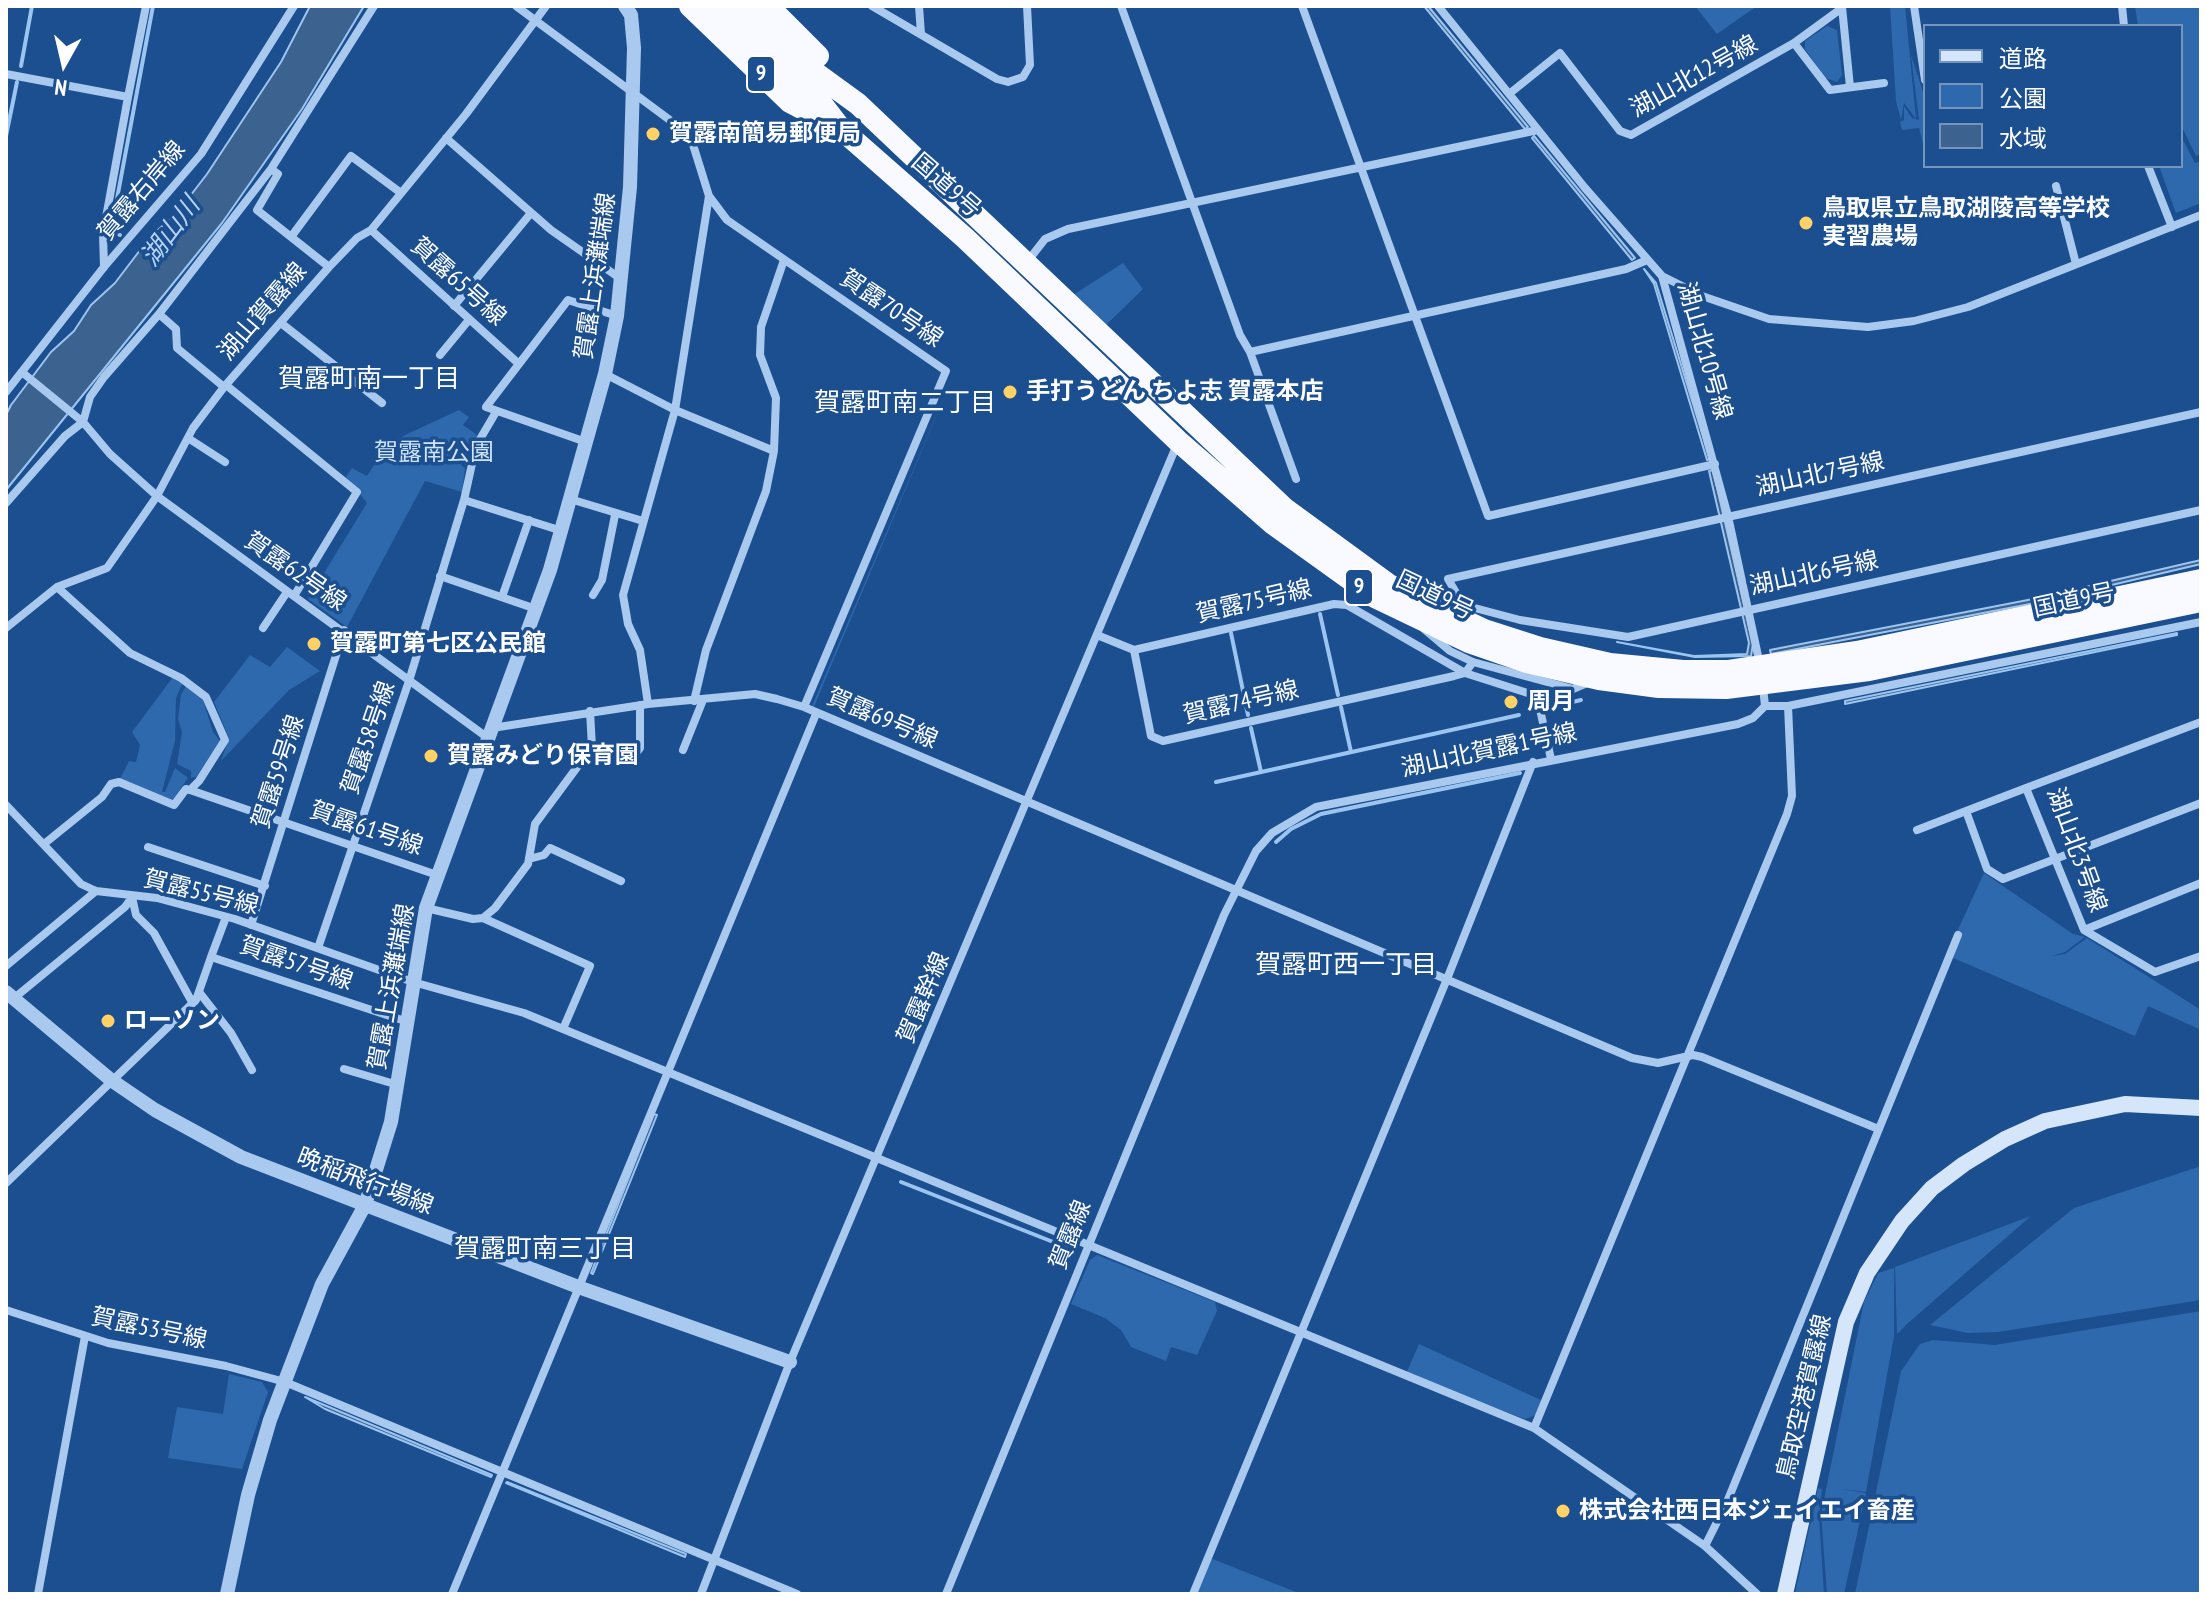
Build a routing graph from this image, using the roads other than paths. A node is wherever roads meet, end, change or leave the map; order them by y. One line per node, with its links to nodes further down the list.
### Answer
1 (146, 6): 28 (street)
2 (294, 6): 49 (street, 賀露右岸線)
3 (374, 6): 34 (street)
4 (516, 6): 19 (street, 賀露70号線)
5 (546, 6): 19 (street, 湖山賀露線)
6 (625, 6): 26 (street, 賀露上浜灘端線)
7 (690, 6): 30 (highway, 9)
8 (716, 6): 30 (highway, 国道9号 / 9)
9 (744, 6): 29 (highway, 国道9号 / 9)
10 (768, 6): 29 (highway, 9)
11 (872, 6): 20 (street)
12 (919, 6): 20 (street)
13 (1027, 6): 20 (street)
14 (1121, 6): 39 (street)
15 (1302, 6): 35 (street)
16 (1438, 6): 27 (street, 湖山北10号線)
17 (1914, 6): 22 (street)
18 (1842, 7): 21 (street, 湖山北12号線); 25 (street)
19 (536, 20): 26 (street, 賀露70号線); 32 (street, 湖山賀露線)
20 (921, 34)
21 (1794, 43): 25 (street); 27 (street, 湖山北12号線)
22 (1923, 67)
23 (6, 74): 28 (street)
24 (1884, 83): 25 (street)
25 (1850, 87)
26 (633, 94): 38 (street, 賀露70号線); 52 (street, 賀露上浜灘端線)
27 (1509, 94): 31 (street, 湖山北10号線)
28 (128, 97): 49 (street)
29 (858, 104): 48 (highway, 国道9号 / 9)
30 (841, 129): 73 (highway, 国道9号 / 9)
31 (1538, 130): 35 (street); 46 (street, 湖山北10号線)
32 (446, 138): 37 (street, 湖山賀露線); 40 (street)
33 (2149, 168): 42 (street)
34 (271, 169): 44 (street); 54 (street)
35 (1362, 169): 39 (street); 55 (street)
36 (2056, 186): 47 (street)
37 (401, 193): 43 (street, 湖山賀露線); 44 (street)
38 (709, 196): 45 (street, 賀露70号線); 67 (street)
39 (1194, 203): 48 (street); 59 (street)
40 (531, 213): 52 (street); 53 (street)
41 (2201, 215): 42 (street)
42 (2172, 227): 47 (street)
43 (371, 230): 50 (street, 湖山賀露線); 53 (street, 賀露65号線)
44 (291, 237): 50 (street)
45 (784, 260): 75 (street); 116 (street, 賀露70号線)
46 (1647, 260): 51 (street, 湖山北10号線); 55 (street)
47 (2076, 264): 51 (street)
48 (1025, 266): 70 (highway, 国道9号 / 9)
49 (104, 267): 63 (street, 賀露右岸線)
50 (329, 267): 58 (street, 湖山賀露線)
51 (1662, 276): 77 (street, 湖山北10号線)
52 (621, 279): 56 (street, 賀露上浜灘端線)
53 (454, 306): 57 (street, 賀露65号線)
54 (159, 314): 64 (street); 71 (street)
55 (1414, 314): 59 (street); 77 (street)
56 (617, 316): 61 (street); 62 (street, 賀露上浜灘端線)
57 (468, 321): 60 (street); 61 (street, 賀露65号線)
58 (281, 323): 64 (street, 湖山賀露線); 66 (street)
59 (1250, 352): 78 (street)
60 (440, 355)
61 (519, 364): 68 (street, 賀露58号線)
62 (605, 374): 67 (street); 74 (street, 賀露上浜灘端線)
63 (26, 375): 65 (street, 賀露右岸線); 71 (street, 賀露62号線)
64 (225, 386): 72 (street, 湖山賀露線); 93 (street)
65 (6, 392)
66 (382, 403)
67 (675, 410): 75 (street); 87 (street)
68 (496, 412): 74 (street); 81 (street, 賀露58号線)
69 (2201, 412): 85 (street, 湖山北7号線)
70 (1187, 419): 73 (street, 賀露幹線); 111 (highway, 国道9号 / 9)
71 (83, 422): 79 (street, 賀露62号線); 82 (street)
72 (188, 438): 76 (street); 79 (street, 湖山賀露線)
73 (1178, 441): 99 (highway, 国道9号 / 9); 104 (street, 賀露幹線)
74 (586, 442): 80 (street, 賀露上浜灘端線)
75 (774, 451): 113 (street)
76 (225, 462)
77 (1715, 464): 85 (street, 湖山北10号線)
78 (1296, 479)
79 (157, 496): 92 (street, 湖山賀露線); 93 (street, 賀露62号線)
80 (570, 499): 84 (street); 88 (street, 賀露上浜灘端線)
81 (464, 500): 86 (street); 89 (street, 賀露58号線)
82 (6, 503)
83 (2201, 510): 97 (street, 湖山北6号線)
84 (615, 515): 87 (street); 94 (street)
85 (1728, 516): 90 (street, 湖山北7号線); 97 (street, 湖山北10号線)
86 (529, 520): 88 (street); 95 (street)
87 (643, 521): 114 (street)
88 (562, 531): 98 (street, 賀露上浜灘端線)
89 (440, 576): 95 (street); 110 (street, 賀露58号線)
90 (1448, 579): 97 (street, 湖山北6号線)
91 (2201, 580): 111 (highway, 国道9号 / 9)
92 (57, 587): 101 (street, 湖山賀露線); 126 (street)
93 (290, 594): 102 (street); 103 (street, 賀露62号線)
94 (593, 595)
95 (502, 597): 98 (street)
96 (2201, 601): 111 (highway, 国道9号 / 9)
97 (1750, 608): 111 (street, 湖山北10号線)
98 (537, 609): 120 (street, 賀露上浜灘端線)
99 (1411, 616): 106 (street); 109 (highway, 国道9号 / 9)
100 (2201, 622): 115 (street)
101 (6, 628)
102 (263, 628)
103 (344, 630): 110 (street, 賀露62号線); 131 (street, 賀露59号線)
104 (1097, 635): 105 (street); 128 (street, 賀露幹線)
105 (1134, 650): 107 (street, 賀露75号線); 107 (street, 賀露74号線)
106 (1473, 662): 107 (street); 108 (street)
107 (1465, 673): 112 (street, 賀露75号線)
108 (1525, 678): 109 (street); 112 (street)
109 (1599, 679): 111 (highway, 国道9号 / 9)
110 (409, 681): 120 (street, 賀露62号線); 134 (street, 賀露58号線)
111 (1763, 686): 115 (street); 122 (street, 湖山北賀露1号線)
112 (1519, 690): 122 (street)
113 (698, 700): 114 (street, 賀露69号線); 116 (street, 賀露69号線); 121 (street)
114 (644, 704): 117 (street, 賀露69号線); 123 (street)
115 (1788, 706): 162 (street)
116 (804, 707): 118 (street, 賀露69号線)
117 (590, 711): 120 (street, 賀露69号線); 136 (street)
118 (816, 714): 128 (street, 賀露69号線); 165 (street)
119 (2201, 722): 125 (street, 湖山北3号線)
120 (490, 733): 138 (street, 賀露上浜灘端線)
121 (683, 750)
122 (1551, 759): 124 (street, 湖山北賀露1号線)
123 (630, 761)
124 (1533, 762): 143 (street, 湖山北賀露1号線); 155 (street)
125 (2026, 788): 130 (street); 137 (street, 湖山北3号線)
126 (190, 790): 131 (street, 賀露61号線); 133 (street)
127 (2201, 803): 137 (street)
128 (1027, 804): 143 (street, 賀露69号線); 170 (street, 賀露幹線)
129 (6, 805): 133 (street, 賀露55号線)
130 (1966, 811): 132 (street); 137 (street)
131 (284, 823): 134 (street, 賀露61号線); 141 (street, 賀露59号線)
132 (1917, 830)
133 (44, 844): 142 (street, 賀露55号線)
134 (353, 845): 138 (street, 賀露61号線); 151 (street, 賀露58号線)
135 (148, 847): 141 (street)
136 (529, 859): 139 (street); 147 (street)
137 (2055, 859): 149 (street, 湖山北3号線)
138 (437, 875): 145 (street, 賀露上浜灘端線)
139 (621, 881)
140 (2201, 883): 149 (street)
141 (265, 886): 148 (street, 賀露59号線)
142 (96, 891): 144 (street, 賀露55号線); 154 (street)
143 (1234, 892): 155 (street, 賀露69号線); 173 (street, 賀露線)
144 (132, 897): 146 (street, 賀露55号線); 158 (street); 159 (street)
145 (426, 908): 147 (street); 156 (street, 賀露上浜灘端線)
146 (226, 917): 148 (street, 賀露55号線); 153 (street, 賀露57号線)
147 (483, 918): 161 (street)
148 (251, 925): 151 (street, 賀露55号線)
149 (2084, 930): 152 (street, 湖山北3号線)
150 (1958, 935): 169 (street)
151 (318, 948): 156 (street, 賀露55号線)
152 (2201, 956)
153 (211, 957): 157 (street); 160 (street, 賀露57号線)
154 (6, 966)
155 (1447, 979): 162 (street, 賀露69号線); 176 (street)
156 (413, 982): 160 (street, 賀露上浜灘端線); 161 (street, 賀露55号線)
157 (199, 992): 159 (street); 164 (street)
158 (10, 996): 166 (street, 晩稲飛行場線)
159 (192, 1002): 166 (street)
160 (408, 1022): 167 (street, 賀露上浜灘端線)
161 (563, 1029): 165 (street, 賀露55号線)
162 (1685, 1059): 169 (street, 賀露69号線); 180 (street)
163 (344, 1069): 167 (street)
164 (252, 1070)
165 (667, 1072): 170 (street, 賀露55号線); 174 (street)
166 (111, 1080): 171 (street); 172 (street, 晩稲飛行場線)
167 (398, 1085): 172 (street, 賀露上浜灘端線)
168 (2201, 1108): 192 (main road, 鳥取空港賀露線)
169 (1876, 1128): 182 (street)
170 (878, 1160): 173 (street, 賀露55号線); 178 (street, 賀露幹線)
171 (6, 1183)
172 (365, 1205): 174 (street, 晩稲飛行場線); 179 (street, 賀露上浜灘端線)
173 (1089, 1246): 176 (street, 賀露55号線); 189 (street, 賀露線)
174 (581, 1288): 178 (street, 晩稲飛行場線); 181 (street)
175 (6, 1310): 177 (street, 賀露53号線)
176 (1300, 1332): 180 (street, 賀露55号線); 190 (street)
177 (85, 1336): 179 (street, 賀露53号線); 184 (street)
178 (790, 1362): 183 (street, 賀露幹線)
179 (285, 1382): 181 (street, 賀露53号線); 185 (street, 賀露上浜灘端線)
180 (1534, 1428): 182 (street, 賀露55号線)
181 (504, 1473): 183 (street, 賀露53号線); 186 (street)
182 (1705, 1546): 191 (street, 賀露55号線)
183 (714, 1561): 187 (street, 賀露幹線); 188 (street, 賀露53号線)
184 (38, 1594)
185 (227, 1594)
186 (452, 1594)
187 (701, 1594)
188 (797, 1594)
189 (946, 1594)
190 (1193, 1594)
191 (1757, 1594)
192 (1785, 1594)

